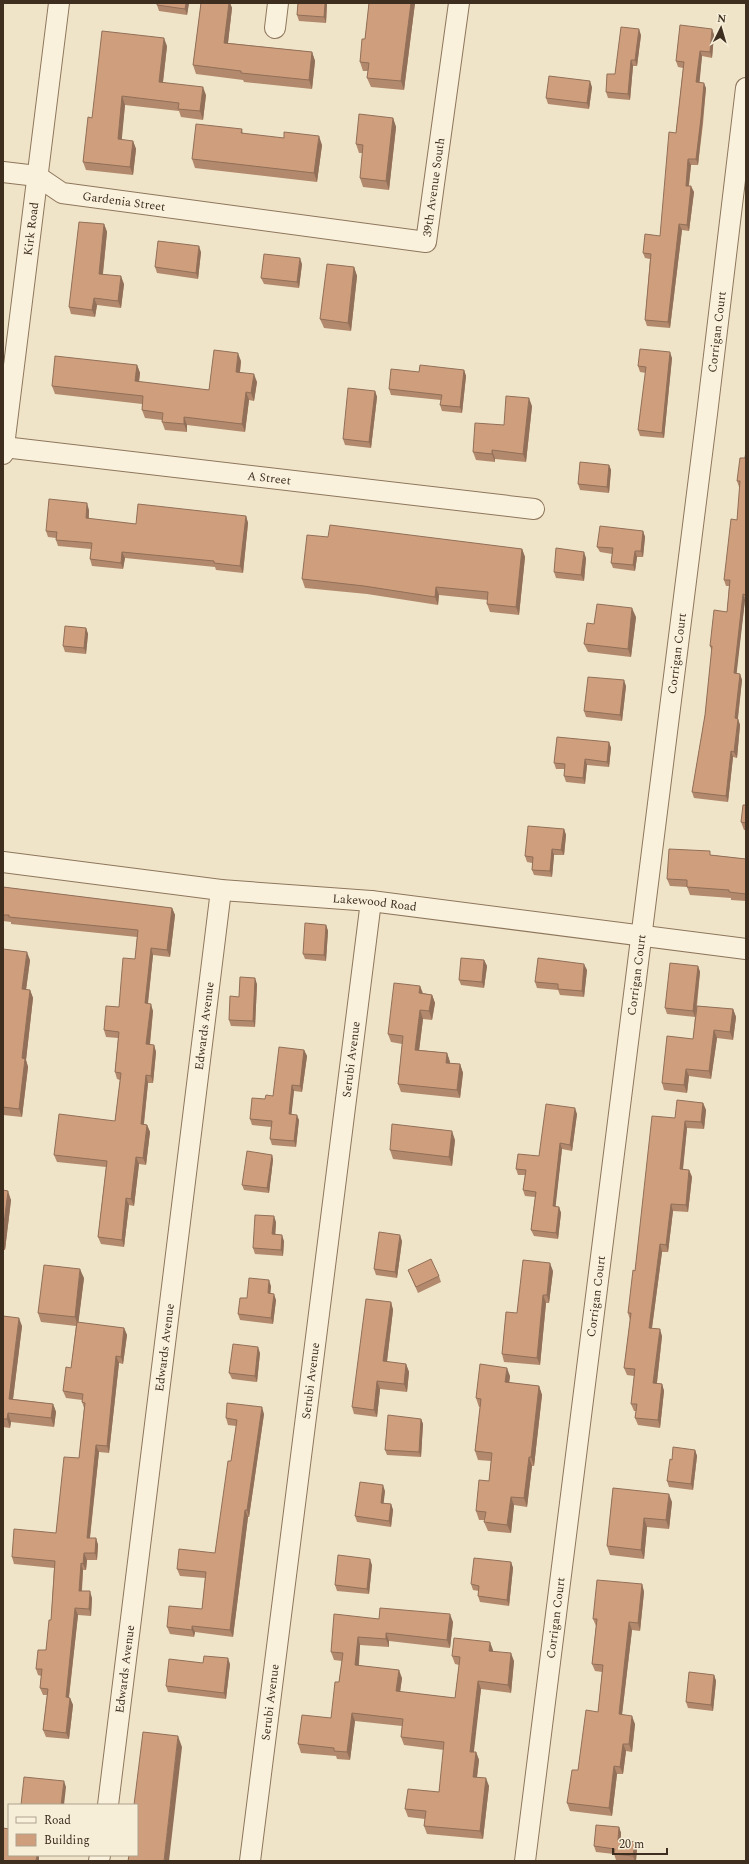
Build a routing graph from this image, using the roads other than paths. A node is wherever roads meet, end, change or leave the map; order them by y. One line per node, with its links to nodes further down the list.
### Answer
1 (59, 3): 7 (street, Kirk Road)
2 (278, 3): 4 (street)
3 (459, 3): 8 (street, 39th Avenue South)
4 (275, 28)
5 (746, 88): 14 (street, Corrigan Court)
6 (3, 172): 7 (street, Gardenia Street)
7 (37, 176): 8 (street, Gardenia Street); 9 (street, Kirk Road)
8 (250, 219)
9 (3, 450): 10 (street, A Street)
10 (534, 509)
11 (3, 862): 12 (street, Lakewood Road)
12 (221, 890): 13 (street, Lakewood Road); 16 (street, Edwards Avenue)
13 (371, 901): 14 (street, Lakewood Road); 17 (street, Serubi Avenue)
14 (642, 936): 15 (street, Lakewood Road); 18 (street, Corrigan Court)
15 (746, 949)
16 (108, 1804)
17 (250, 1861)
18 (525, 1861)

